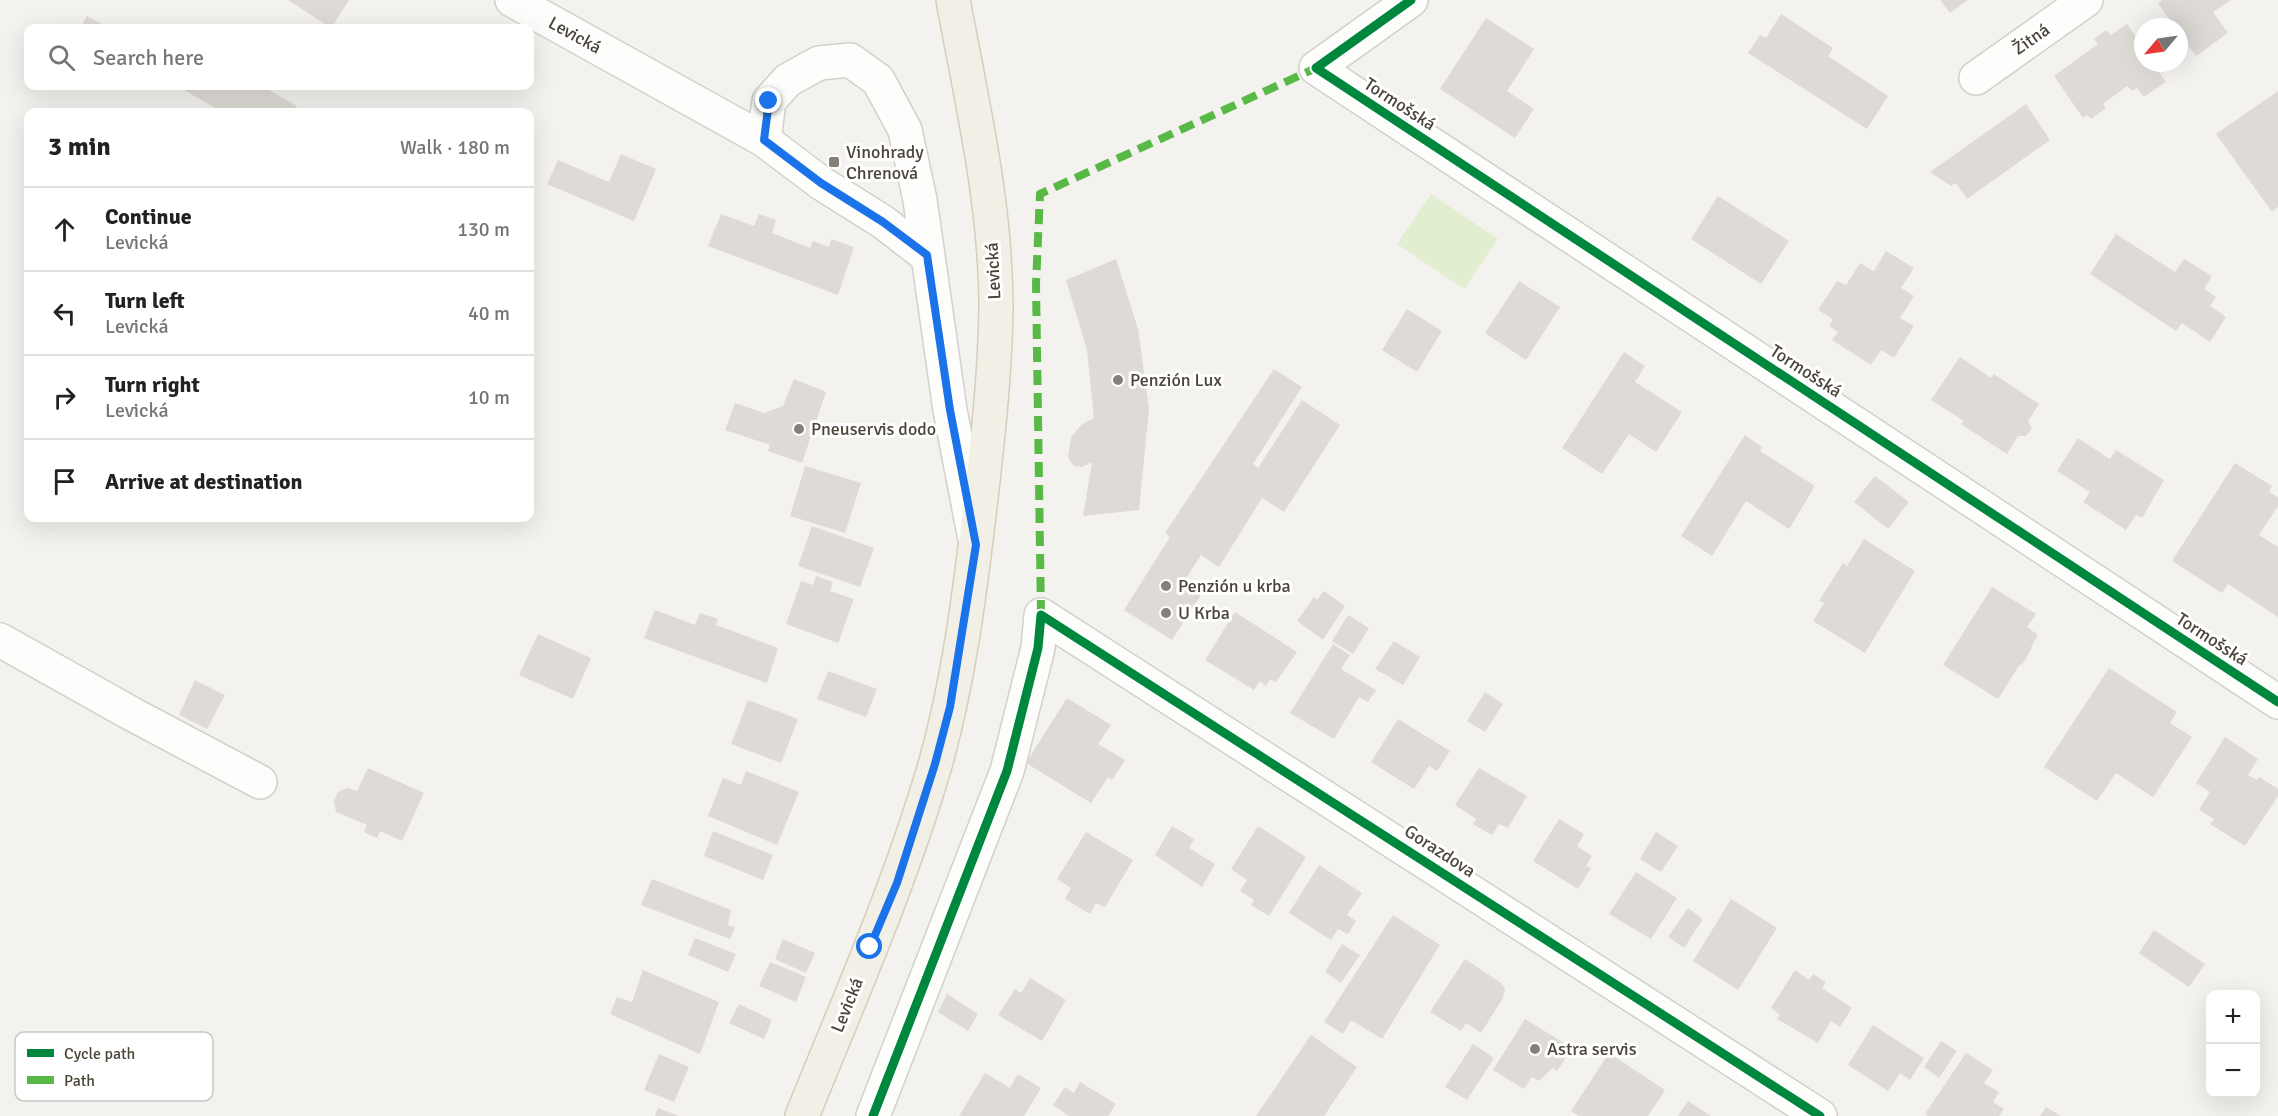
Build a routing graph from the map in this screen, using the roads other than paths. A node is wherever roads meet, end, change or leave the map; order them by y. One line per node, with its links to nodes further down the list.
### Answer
1 (512, 0): 6 (street, Levická)
2 (953, 0): 8 (main road, Levická)
3 (1411, 0): 10 (street, Tormošská)
4 (2086, 0): 5 (street, Žitná)
5 (1976, 78)
6 (764, 140): 7 (street, Levická); 7 (street, Levická)
7 (927, 255): 8 (street, Levická)
8 (976, 545): 12 (main road, Levická)
9 (0, 640): 11 (street)
10 (2278, 702)
11 (260, 782)
12 (802, 1116)
13 (873, 1116): 14 (street, Gorazdova)
14 (1820, 1116)

